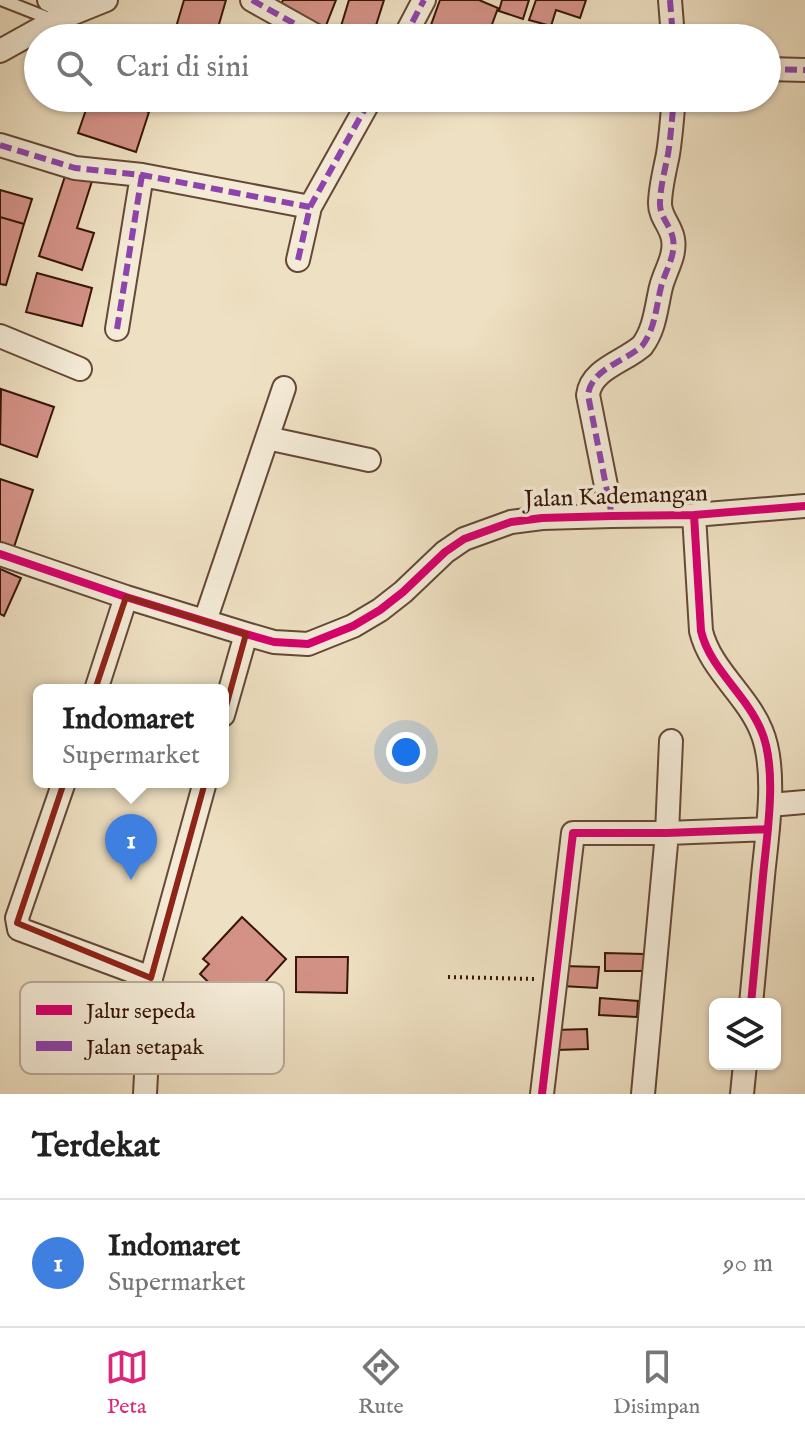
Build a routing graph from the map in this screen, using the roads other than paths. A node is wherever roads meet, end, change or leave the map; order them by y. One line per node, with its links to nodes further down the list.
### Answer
1 (2, 0): 6 (lane)
2 (106, 0): 6 (street)
3 (252, 0): 8 (street)
4 (424, 0): 9 (street)
5 (670, 0): 10 (street)
6 (52, 10): 7 (street)
7 (34, 24)
8 (295, 24)
9 (411, 24)
10 (672, 24)
11 (24, 32): 12 (street)
12 (0, 51)
13 (781, 69): 14 (street)
14 (805, 70)
15 (363, 112): 19 (street)
16 (673, 112): 29 (street)
17 (0, 145): 18 (street)
18 (142, 175): 19 (street); 21 (street)
19 (310, 207): 20 (street)
20 (298, 260)
21 (117, 329)
22 (0, 336): 23 (street)
23 (80, 369)
24 (284, 388): 25 (street)
25 (267, 438): 26 (street); 32 (street)
26 (369, 460)
27 (805, 506): 28 (street, Jalan Kademangan)
28 (694, 515): 29 (street, Jalan Kademangan); 40 (street)
29 (612, 516): 33 (street, Jalan Kademangan)
30 (0, 554): 31 (street, Jalan Kademangan)
31 (126, 597): 32 (street, Jalan Kademangan); 34 (street)
32 (205, 621): 33 (street, Jalan Kademangan)
33 (246, 634): 35 (street)
34 (98, 684)
35 (229, 694)
36 (671, 741): 42 (street)
37 (62, 788): 43 (street)
38 (203, 788): 43 (street)
39 (805, 802): 40 (street)
40 (770, 805): 41 (street)
41 (768, 829): 42 (street); 45 (street)
42 (667, 833): 49 (street); 50 (street)
43 (151, 978): 44 (street)
44 (151, 982)
45 (752, 998)
46 (744, 1070): 51 (street)
47 (146, 1074): 48 (street)
48 (145, 1094)
49 (542, 1094)
50 (643, 1094)
51 (742, 1094)

